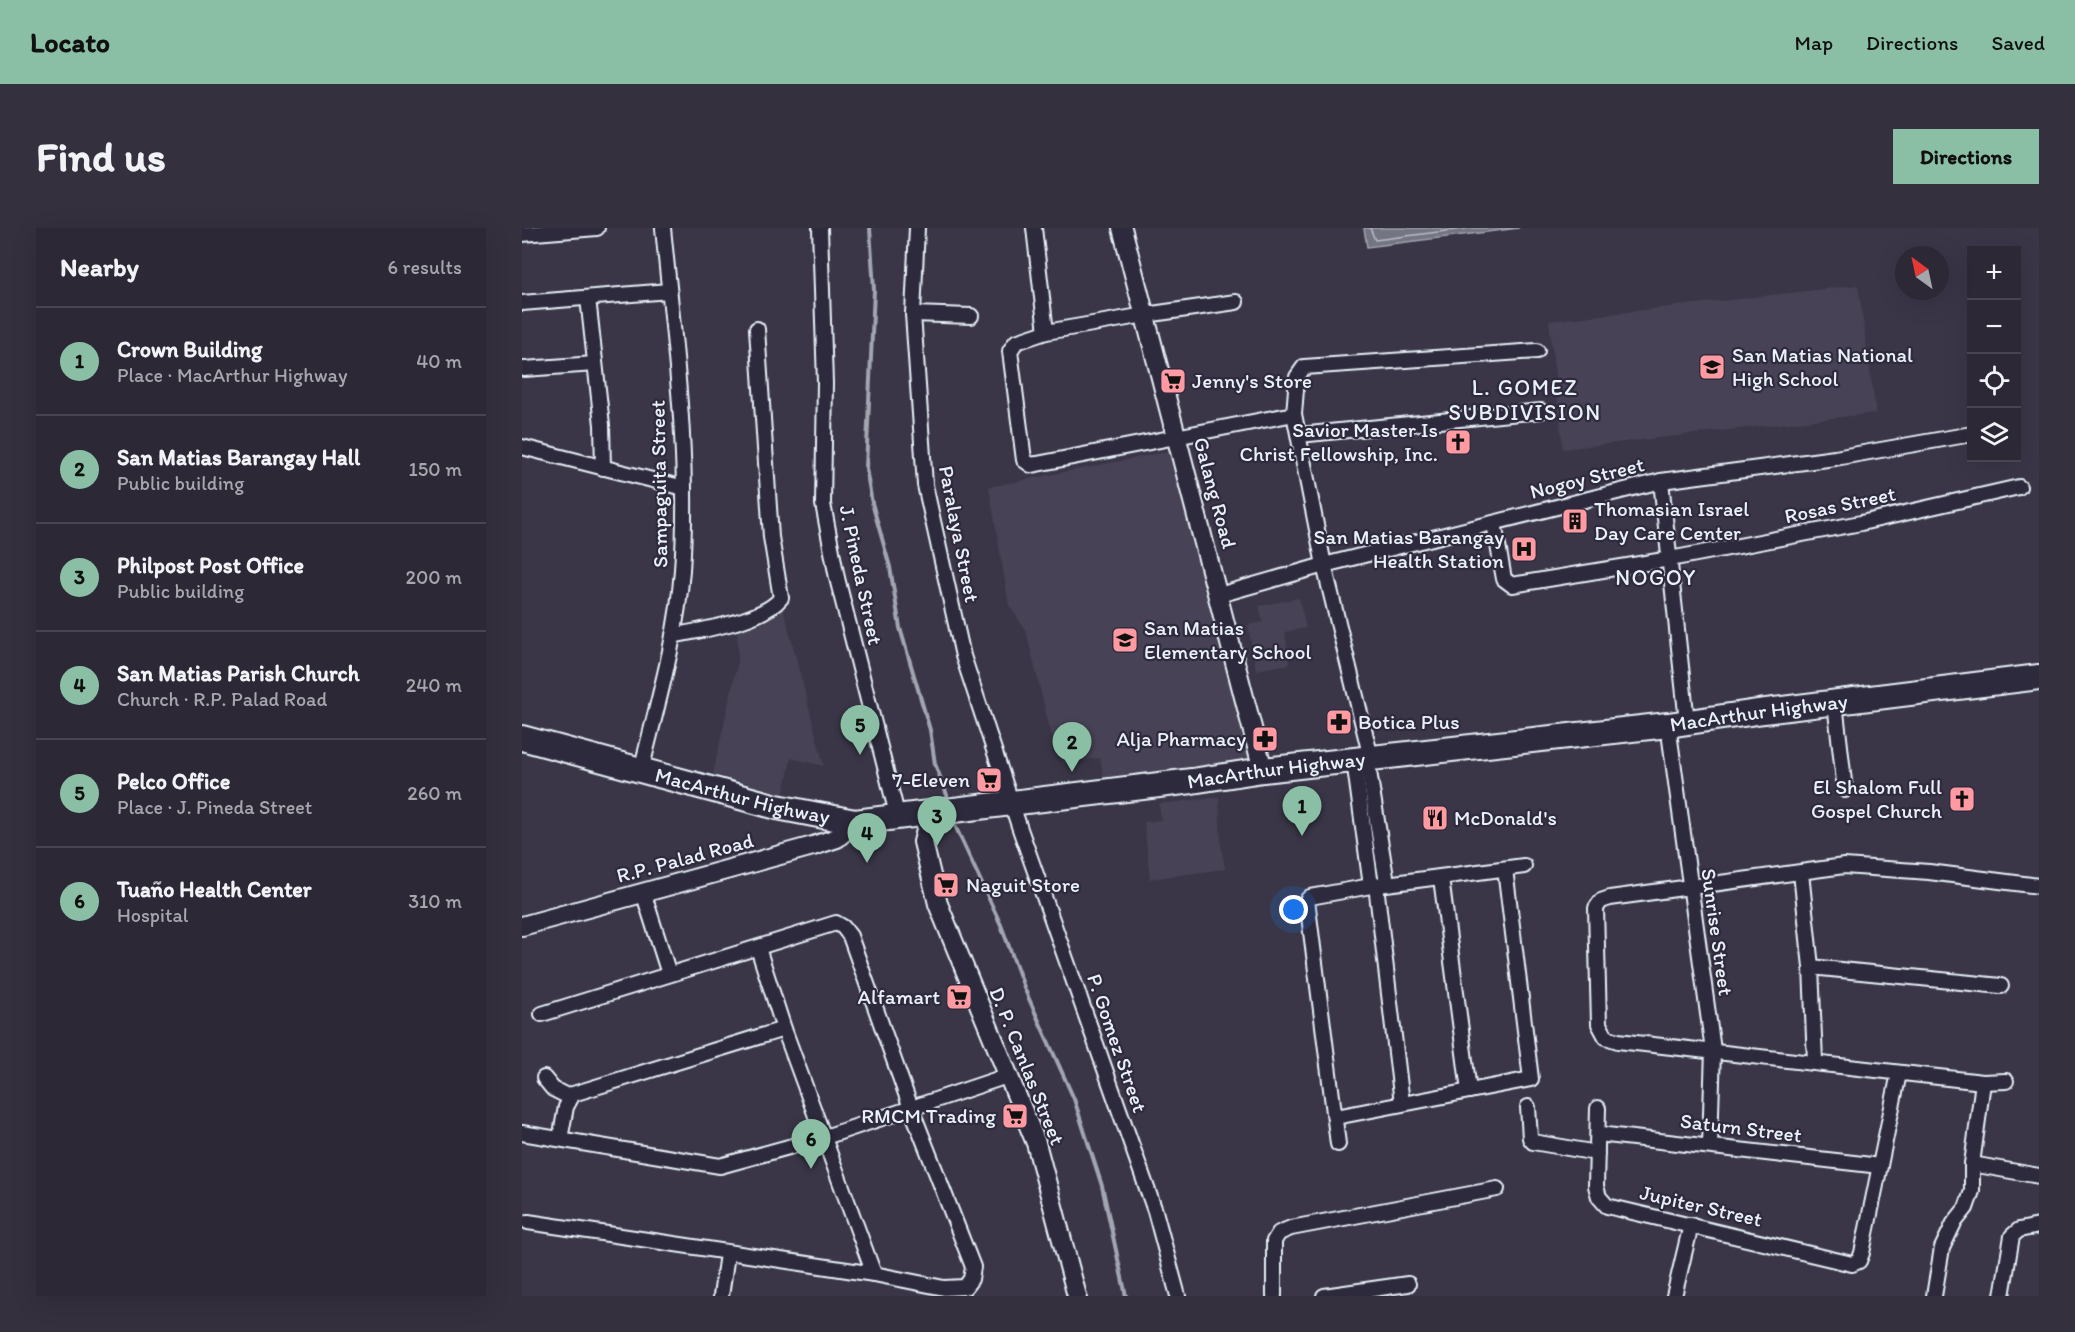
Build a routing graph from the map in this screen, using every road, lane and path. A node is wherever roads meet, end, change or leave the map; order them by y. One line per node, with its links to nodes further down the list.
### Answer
1 (597, 228): 7 (street)
2 (663, 228): 8 (street, Sampaguita Street)
3 (820, 228): 45 (street, J. Pineda Street)
4 (917, 228): 12 (street, Paralaya Street)
5 (1034, 228): 16 (street)
6 (1122, 228): 13 (street, Galang Road)
7 (522, 234)
8 (669, 291): 9 (street); 29 (street, Sampaguita Street)
9 (588, 298): 11 (street); 18 (street)
10 (1236, 302): 13 (street)
11 (522, 303)
12 (913, 314): 14 (street); 43 (street, Paralaya Street)
13 (1145, 315): 16 (street); 24 (street, Galang Road)
14 (971, 316)
15 (757, 329): 34 (street)
16 (1046, 332): 24 (street)
17 (1537, 351): 21 (street)
18 (595, 364): 19 (street); 26 (street)
19 (524, 369)
20 (1541, 411): 22 (street)
21 (1294, 414): 22 (street); 24 (street)
22 (1299, 435): 32 (street)
23 (1967, 435): 27 (street, Nogoy Street)
24 (1178, 439): 33 (street, Galang Road)
25 (522, 447): 26 (street)
26 (603, 468): 29 (street)
27 (1661, 481): 30 (street, Nogoy Street); 31 (street, Sunrise Street)
28 (2019, 487): 31 (street, Rosas Street)
29 (684, 488): 34 (street, Sampaguita Street)
30 (1494, 523): 31 (street, Rosas Street); 32 (street, Nogoy Street)
31 (1670, 559): 37 (street, Sunrise Street)
32 (1324, 565): 33 (street, Nogoy Street); 39 (street)
33 (1219, 595): 40 (street, Galang Road)
34 (673, 636): 41 (street, Sampaguita Street)
35 (2039, 677): 36 (highway, MacArthur Highway)
36 (1836, 703): 37 (highway, MacArthur Highway); 42 (street)
37 (1678, 723): 39 (highway, MacArthur Highway); 54 (street, Sunrise Street)
38 (522, 738): 41 (highway, MacArthur Highway)
39 (1364, 759): 40 (highway, MacArthur Highway); 52 (street)
40 (1263, 770): 43 (highway, MacArthur Highway)
41 (641, 771): 46 (highway, MacArthur Highway)
42 (1845, 790)
43 (1013, 804): 44 (highway, MacArthur Highway); 96 (street, P. Gomez Street)
44 (930, 814): 45 (highway, MacArthur Highway); 47 (street, D. P. Canlas Street)
45 (900, 818): 46 (highway, MacArthur Highway); 47 (street, D. P. Canlas Street)
46 (855, 822): 55 (street, R.P. Palad Road)
47 (925, 857): 66 (street, D. P. Canlas Street)
48 (1524, 866): 49 (street)
49 (1505, 869): 51 (street); 70 (street)
50 (1802, 873): 53 (street); 54 (street); 58 (street)
51 (1441, 878): 52 (street); 70 (street)
52 (1378, 885): 72 (street); 76 (street)
53 (2039, 886)
54 (1689, 887): 63 (street, Sunrise Street); 63 (street)
55 (643, 892): 56 (street, R.P. Palad Road); 59 (street)
56 (522, 926)
57 (758, 948): 59 (street); 62 (street); 74 (street)
58 (1811, 967): 60 (street); 64 (street)
59 (669, 974): 61 (street)
60 (2001, 986)
61 (542, 1014)
62 (784, 1029): 71 (street); 79 (street)
63 (1713, 1050): 64 (street); 82 (street, Sunrise Street)
64 (1815, 1061): 65 (street)
65 (1899, 1073): 69 (street); 85 (street)
66 (1010, 1075): 74 (street); 95 (street, D. P. Canlas Street)
67 (544, 1078): 71 (street)
68 (2006, 1081): 69 (street)
69 (1983, 1082): 84 (street)
70 (1469, 1091): 72 (street)
71 (569, 1097): 80 (street)
72 (1402, 1103): 76 (street)
73 (1528, 1107): 83 (street)
74 (911, 1108): 79 (street); 92 (street)
75 (1598, 1108): 78 (street, Jupiter Street)
76 (1336, 1117): 81 (street)
77 (522, 1133): 80 (street)
78 (1598, 1134): 82 (street, Saturn Street); 83 (street, Jupiter Street)
79 (825, 1137): 80 (street); 92 (street)
80 (560, 1139)
81 (1338, 1144)
82 (1710, 1145): 85 (street, Saturn Street)
83 (1597, 1153): 89 (street, Jupiter Street)
84 (1972, 1164): 86 (street); 100 (street)
85 (1880, 1166): 89 (street, Jupiter Street)
86 (2039, 1176)
87 (1497, 1189): 97 (street)
88 (528, 1222): 91 (street)
89 (1691, 1225): 99 (street)
90 (2039, 1226): 101 (street)
91 (727, 1254): 92 (street); 94 (street)
92 (874, 1274)
93 (1408, 1284): 98 (street)
94 (721, 1296)
95 (1077, 1296)
96 (1178, 1296)
97 (1274, 1296)
98 (1324, 1296)
99 (1674, 1296)
100 (1934, 1296)
101 (2002, 1296)

